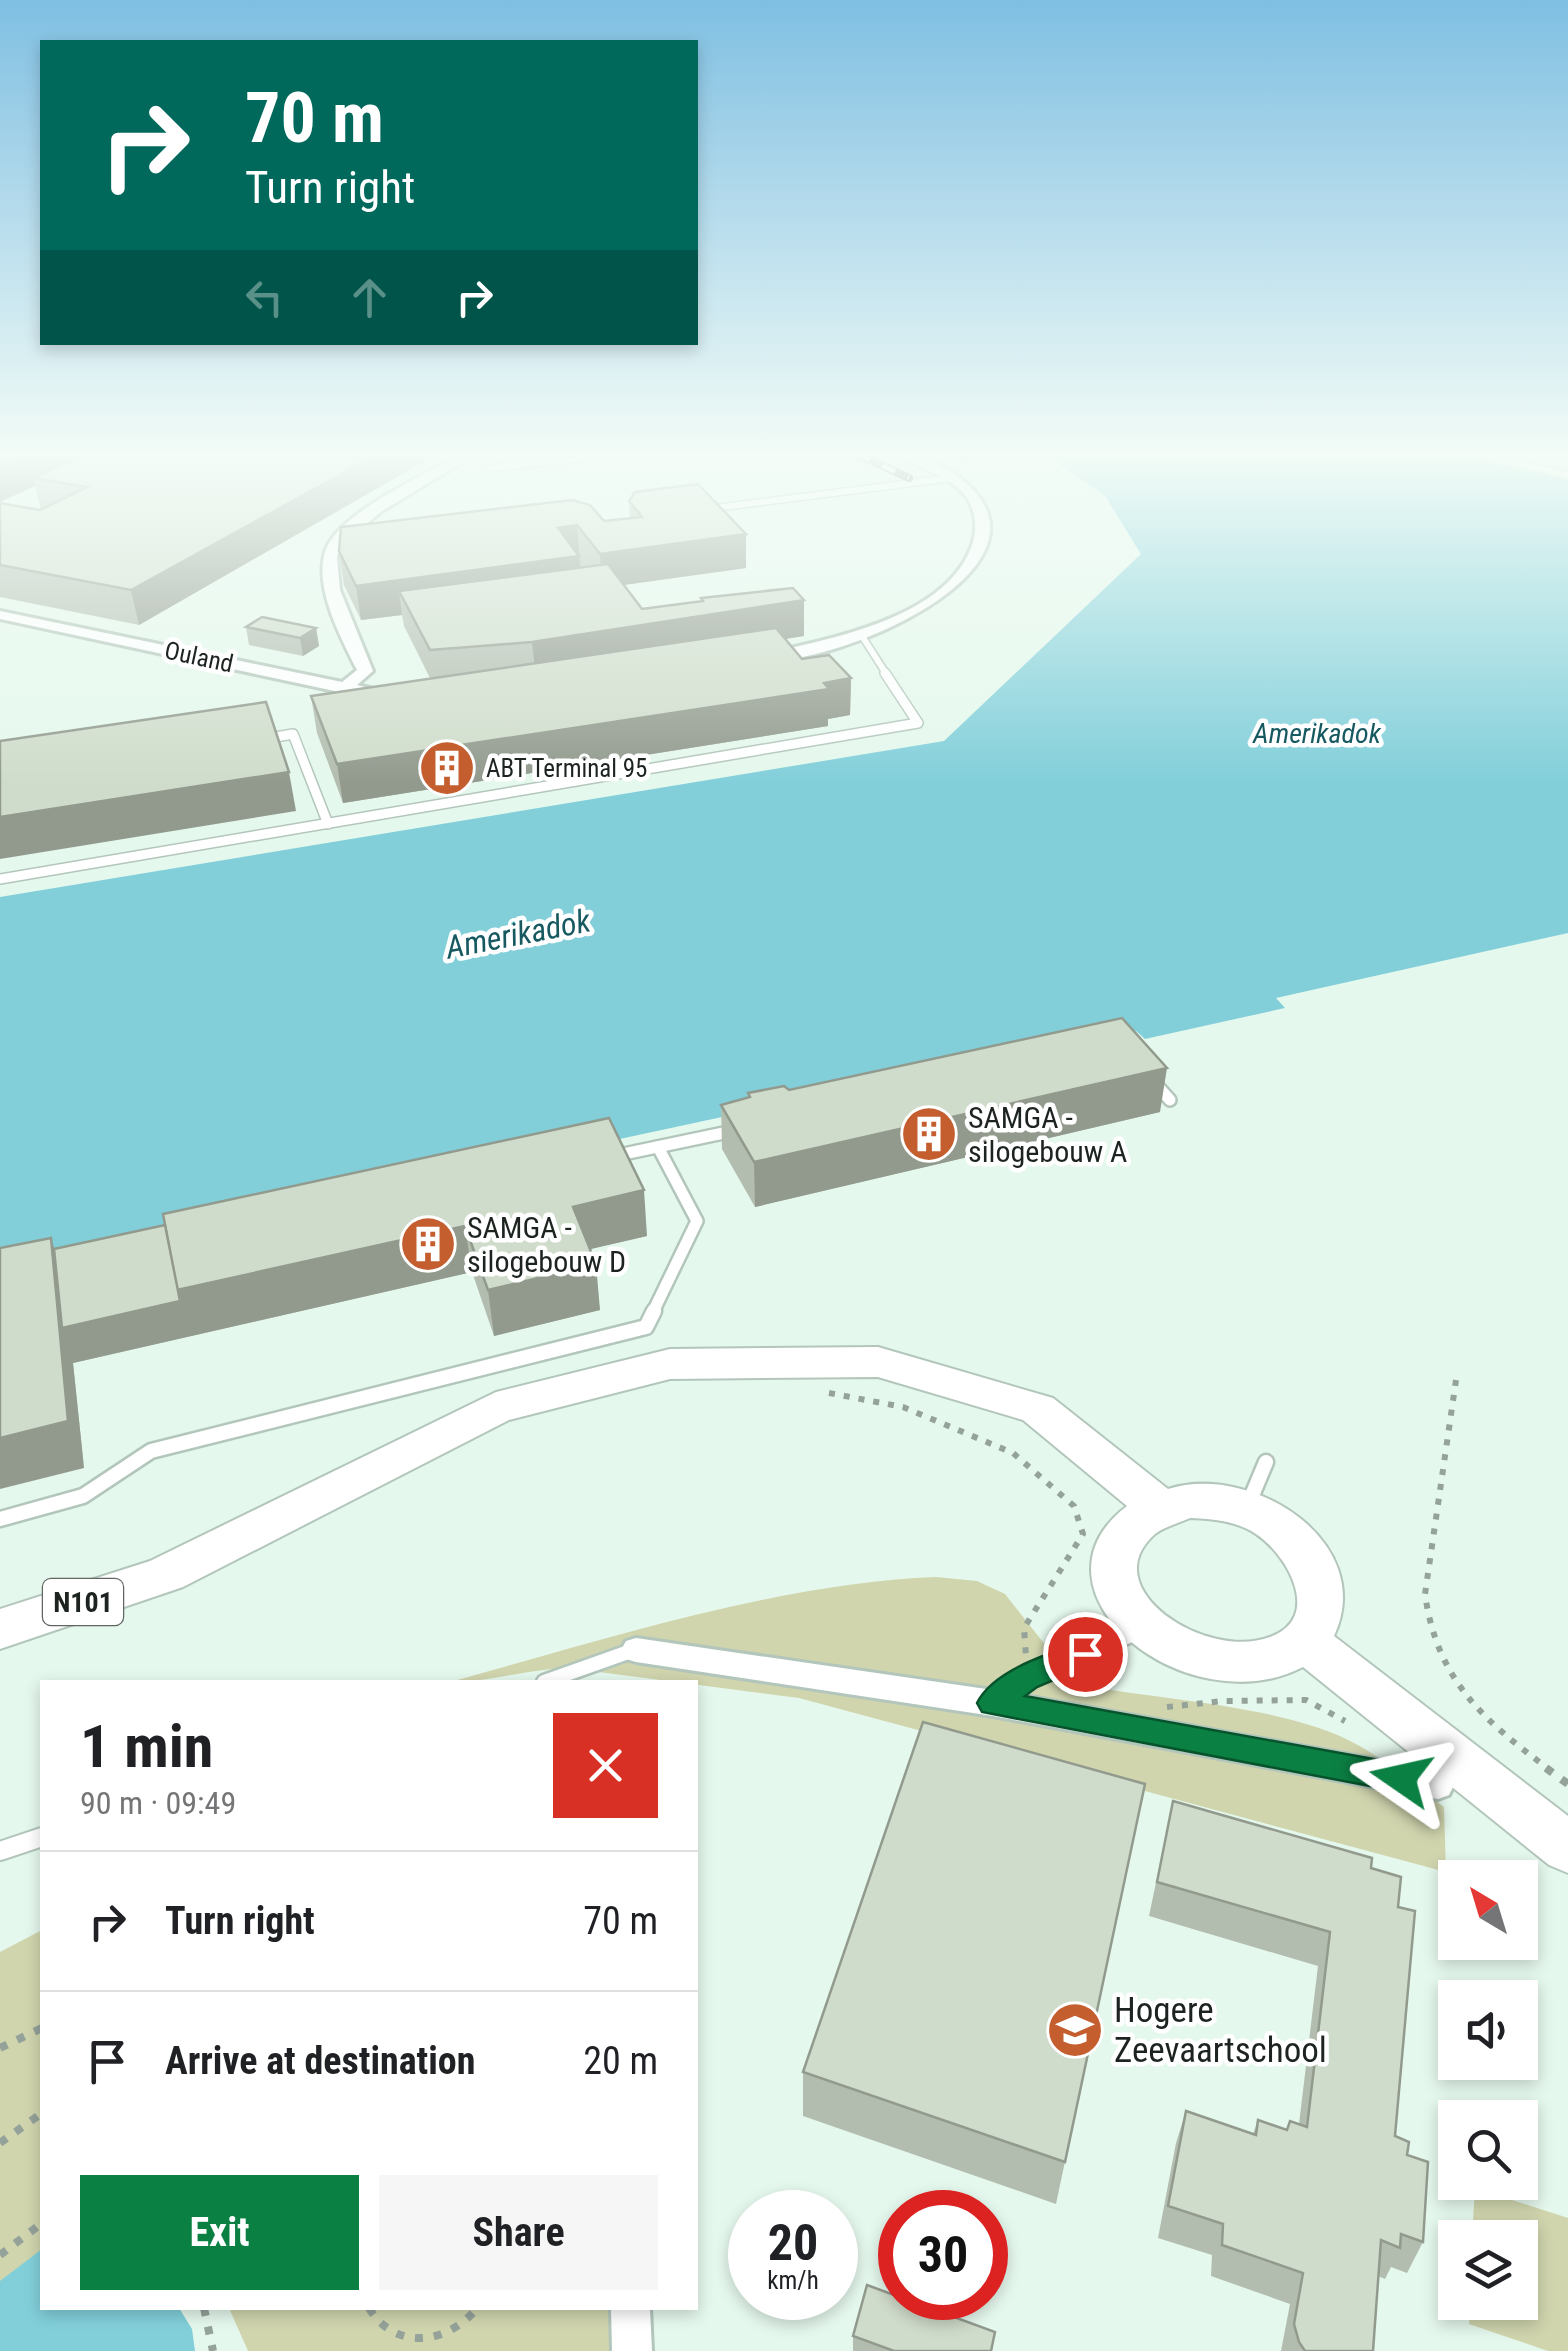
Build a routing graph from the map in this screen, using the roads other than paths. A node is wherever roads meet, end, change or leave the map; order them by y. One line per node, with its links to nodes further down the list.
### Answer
1 (331, 564): 6 (street)
2 (970, 564): 4 (street)
3 (0, 616): 6 (street, Ouland)
4 (860, 633): 5 (street); 9 (lane)
5 (746, 661)
6 (344, 688): 7 (street, Ouland)
7 (397, 699)
8 (254, 740): 9 (lane)
9 (328, 824): 10 (lane)
10 (0, 879)
11 (1146, 1074): 12 (lane)
12 (1170, 1100)
13 (755, 1126): 14 (lane)
14 (658, 1147): 15 (lane); 19 (lane)
15 (600, 1159)
16 (1266, 1462): 18 (lane)
17 (1158, 1508): 18 (main road); 20 (main road, N101); 21 (main road)
18 (1247, 1509): 22 (main road)
19 (0, 1519)
20 (0, 1629)
21 (1145, 1630): 22 (main road); 25 (lane)
22 (1304, 1640): 28 (main road)
23 (636, 1650): 24 (lane); 25 (street)
24 (550, 1680)
25 (992, 1703): 26 (street)
26 (1438, 1785)
27 (40, 1838): 29 (lane)
28 (1568, 1848)
29 (0, 1851)
30 (631, 2310): 31 (street)
31 (632, 2351)

